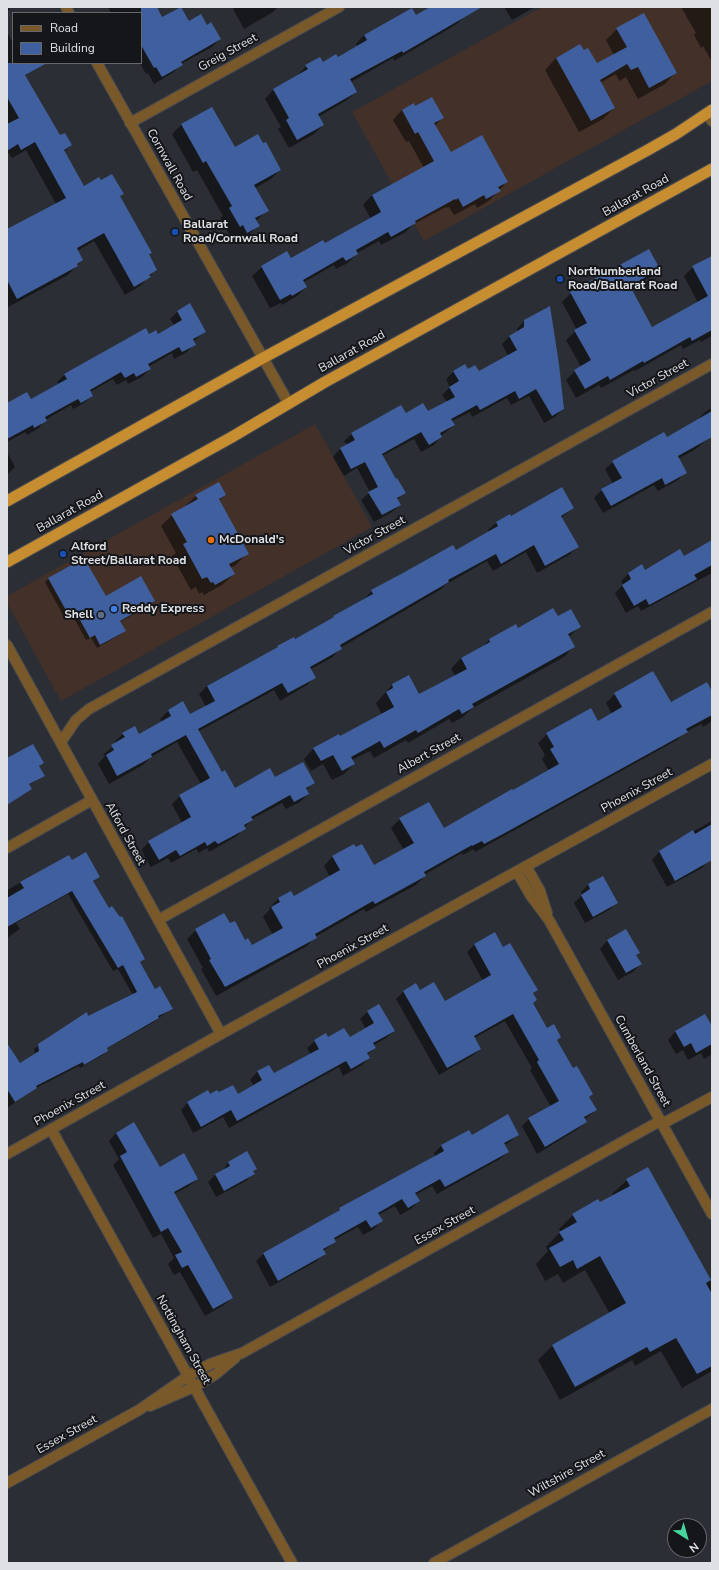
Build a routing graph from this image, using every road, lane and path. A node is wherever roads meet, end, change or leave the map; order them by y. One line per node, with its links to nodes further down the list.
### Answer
1 (334, 8): 4 (street, Greig Street)
2 (98, 64): 4 (street, Cornwall Road)
3 (710, 115): 6 (highway)
4 (130, 123): 6 (street, Cornwall Road)
5 (712, 169): 8 (highway, Ballarat Road)
6 (263, 358): 8 (street, Cornwall Road); 9 (highway)
7 (712, 364): 13 (street, Victor Street)
8 (289, 404): 10 (highway, Ballarat Road)
9 (7, 502)
10 (7, 562)
11 (712, 612): 19 (street, Albert Street)
12 (7, 645): 13 (street, Alford Street)
13 (61, 742): 15 (street, Alford Street)
14 (712, 764): 17 (street, Phoenix Street)
15 (92, 800): 16 (street); 19 (street, Alford Street)
16 (7, 848)
17 (526, 866): 18 (street, Phoenix Street); 20 (street, Cumberland Street)
18 (517, 872): 20 (street, Cumberland Street); 21 (street, Phoenix Street)
19 (158, 920): 21 (street, Alford Street)
20 (549, 920): 23 (street, Cumberland Street)
21 (221, 1034): 24 (street, Phoenix Street)
22 (712, 1097): 23 (street, Essex Street)
23 (661, 1123): 26 (street, Cumberland Street); 27 (street, Essex Street)
24 (51, 1129): 25 (street, Phoenix Street); 28 (street, Nottingham Street)
25 (7, 1154)
26 (712, 1214)
27 (242, 1353): 28 (street, Essex Street); 29 (street, Essex Street)
28 (188, 1376): 29 (street, Nottingham Street); 31 (street, Essex Street)
29 (194, 1387): 31 (street, Essex Street); 33 (street, Nottingham Street)
30 (712, 1409): 34 (street, Wiltshire Street)
31 (139, 1410): 32 (street, Essex Street)
32 (7, 1483)
33 (292, 1563)
34 (434, 1563)

